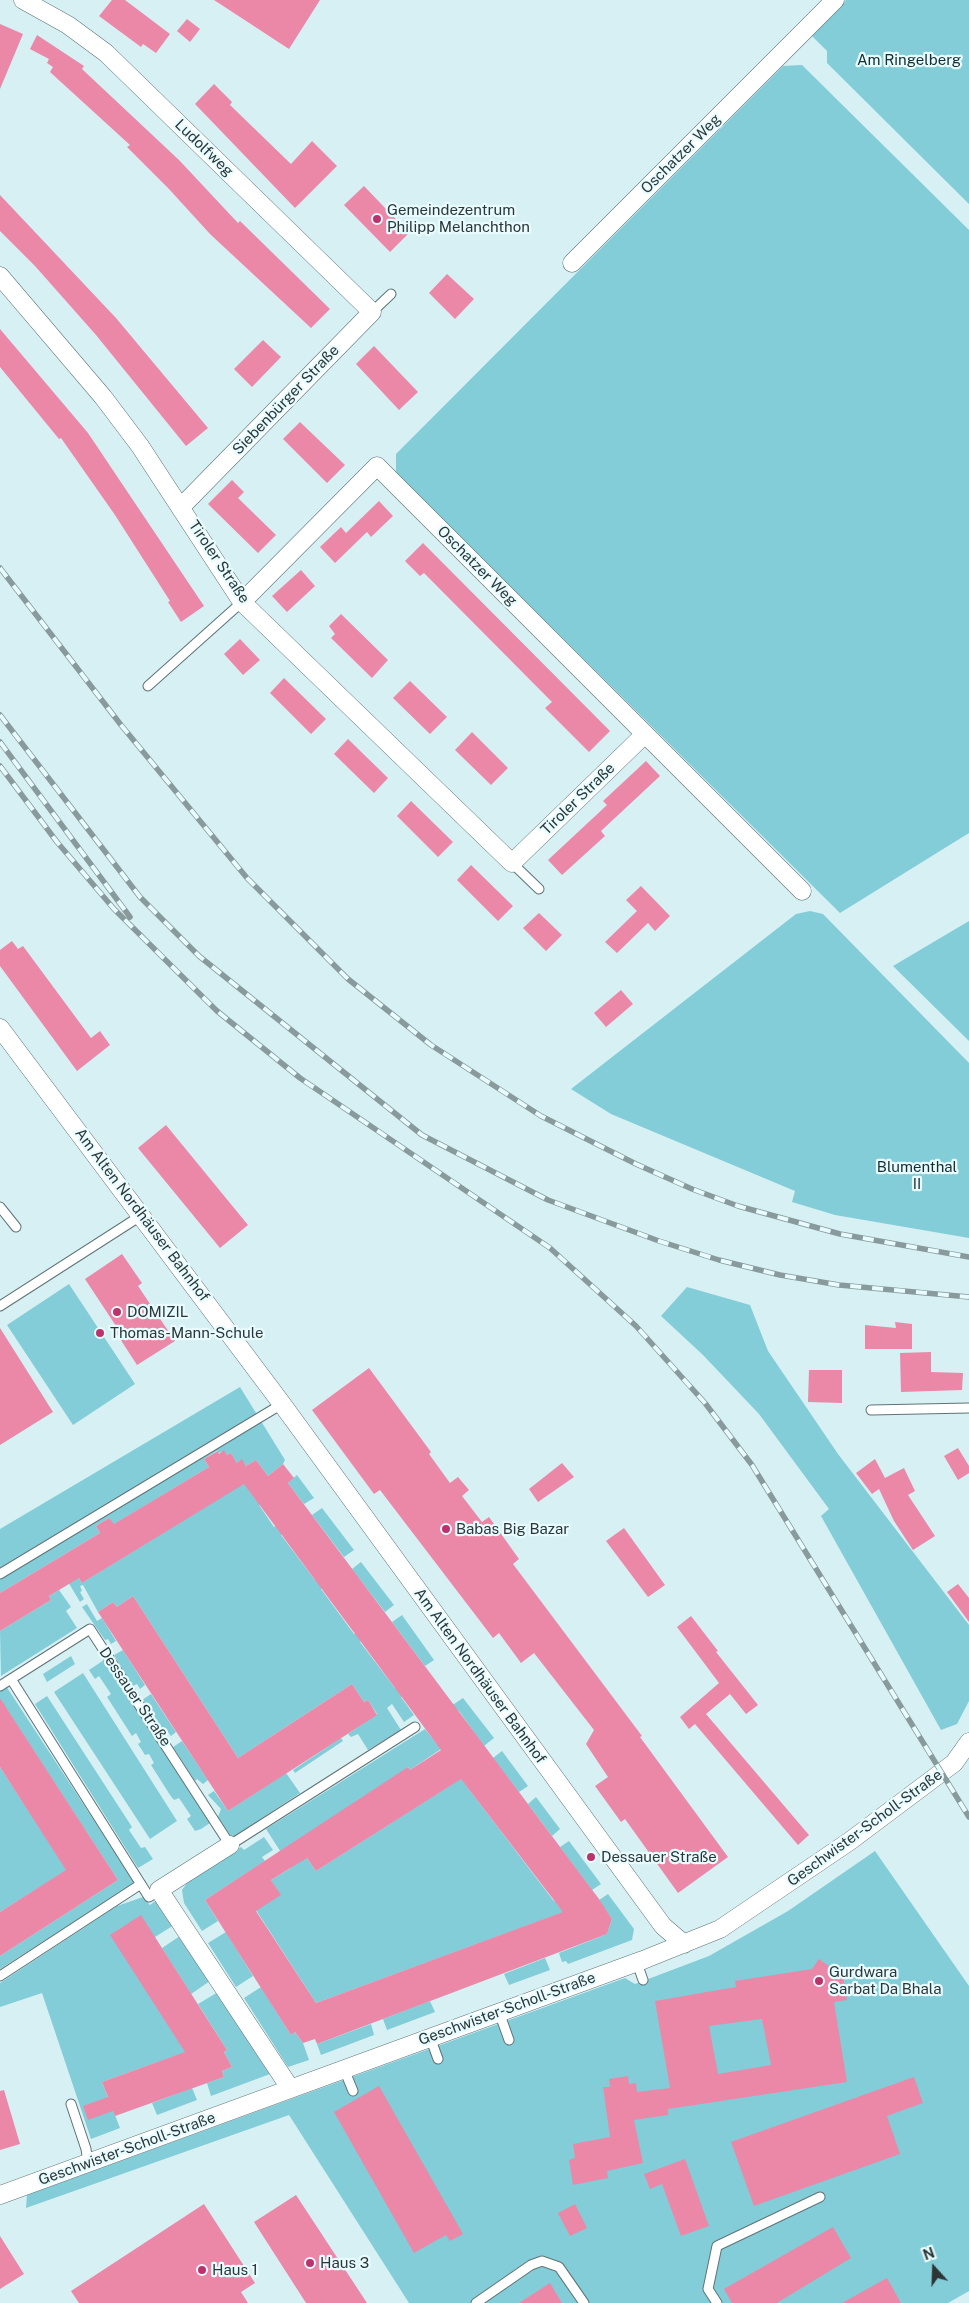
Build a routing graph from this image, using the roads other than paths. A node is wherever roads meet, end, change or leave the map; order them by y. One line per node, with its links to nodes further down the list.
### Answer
1 (23, 0): 6 (street, Ludolfweg)
2 (835, 0): 3 (street, Oschatzer Weg)
3 (572, 263)
4 (0, 276): 7 (street, Tiroler Straße)
5 (391, 294): 6 (lane, Siebenbürger Straße)
6 (372, 312): 7 (street, Siebenbürger Straße)
7 (182, 506): 8 (street, Tiroler Straße)
8 (242, 602): 9 (lane, Oschatzer Weg); 10 (street, Oschatzer Weg); 11 (street, Tiroler Straße)
9 (148, 686)
10 (645, 734): 11 (street, Tiroler Straße); 13 (street, Oschatzer Weg)
11 (512, 863): 12 (lane, Tiroler Straße)
12 (539, 889)
13 (802, 891)
14 (0, 1028): 16 (street, Am Alten Nordhäuser Bahnhof)
15 (0, 1207): 17 (lane)
16 (142, 1215): 18 (lane); 19 (street, Am Alten Nordhäuser Bahnhof)
17 (16, 1228)
18 (0, 1306)
19 (282, 1404): 22 (lane); 30 (street, Am Alten Nordhäuser Bahnhof)
20 (969, 1408): 21 (lane)
21 (871, 1410)
22 (0, 1574)
23 (11, 1679): 24 (lane, Dessauer Straße); 27 (lane, Dessauer Straße); 28 (lane)
24 (0, 1686)
25 (416, 1727): 27 (lane)
26 (969, 1742): 30 (street, Geschwister-Scholl-Straße)
27 (230, 1845): 29 (street)
28 (141, 1884): 29 (lane); 32 (lane)
29 (159, 1890): 39 (street)
30 (684, 1944): 31 (street, Geschwister-Scholl-Straße)
31 (636, 1962): 33 (lane); 34 (street, Geschwister-Scholl-Straße)
32 (0, 1976)
33 (643, 1980)
34 (499, 2012): 35 (street, Geschwister-Scholl-Straße); 36 (lane)
35 (430, 2038): 37 (lane); 38 (street, Geschwister-Scholl-Straße)
36 (509, 2040)
37 (438, 2059)
38 (344, 2069): 39 (street, Geschwister-Scholl-Straße); 40 (lane)
39 (290, 2088): 42 (street, Geschwister-Scholl-Straße)
40 (353, 2091)
41 (71, 2104): 42 (lane)
42 (88, 2163): 43 (street, Geschwister-Scholl-Straße)
43 (0, 2195)
44 (820, 2197): 47 (lane)
45 (476, 2303): 46 (lane)
46 (584, 2303)
47 (717, 2303)

